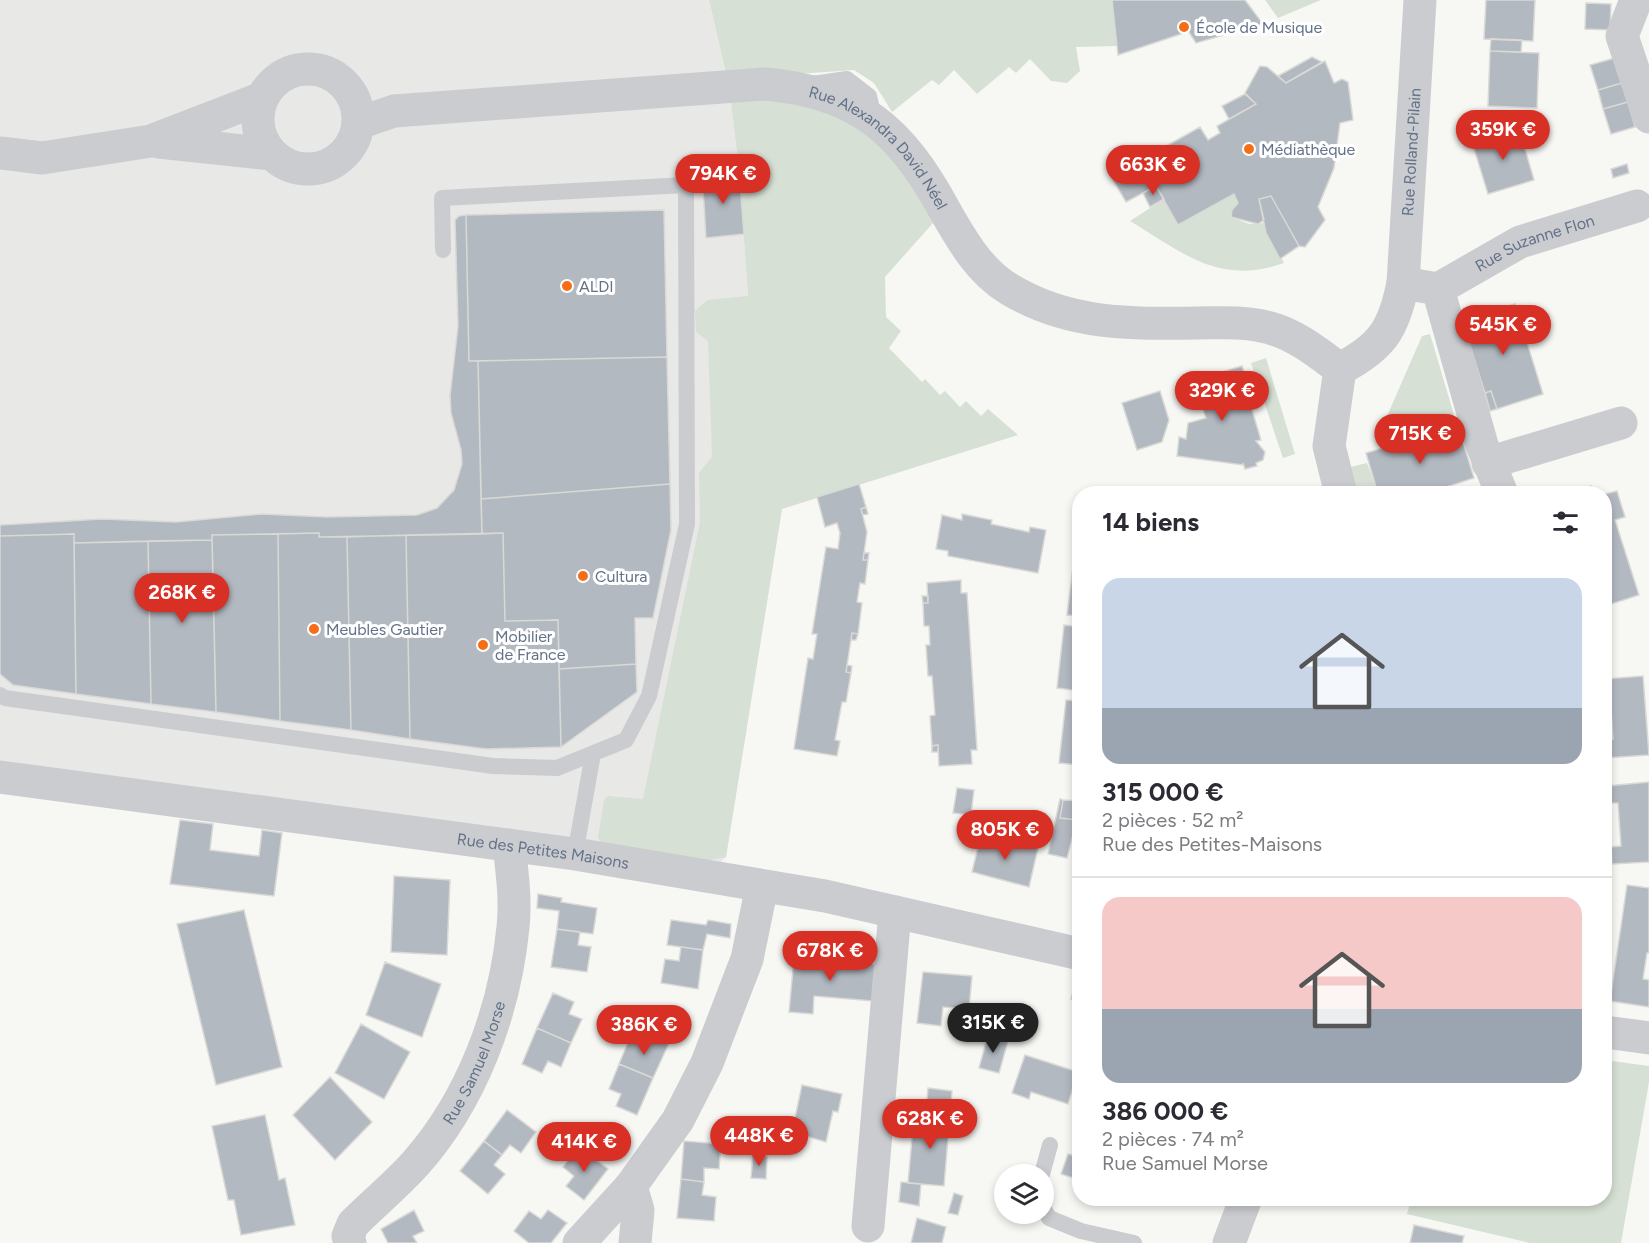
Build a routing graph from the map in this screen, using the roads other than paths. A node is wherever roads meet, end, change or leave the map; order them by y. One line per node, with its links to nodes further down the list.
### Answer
1 (1420, 0): 12 (street, Rue Rolland-Pilain)
2 (1636, 0): 4 (street)
3 (262, 99): 5 (street); 6 (street); 8 (street)
4 (1649, 117)
5 (359, 123): 8 (street); 13 (street, Rue Alexandra David Néel)
6 (151, 141): 7 (street); 8 (street)
7 (0, 153)
8 (272, 154)
9 (1637, 206): 11 (street, Rue Suzanne Flon)
10 (442, 250): 19 (lane)
11 (1438, 289): 12 (street); 15 (street)
12 (1401, 293): 13 (street, Rue Rolland-Pilain)
13 (1340, 369): 16 (street)
14 (1621, 423): 15 (street)
15 (1488, 463): 17 (street)
16 (1337, 483)
17 (1498, 486)
18 (0, 695): 19 (lane)
19 (593, 754): 22 (lane)
20 (0, 777): 21 (street, Rue des Petites Maisons)
21 (509, 845): 22 (street, Rue des Petites Maisons); 34 (street, Rue Samuel Morse)
22 (575, 854): 23 (street, Rue des Petites Maisons)
23 (762, 886): 24 (street, Rue des Petites Maisons); 30 (street)
24 (895, 912): 25 (street, Rue des Petites Maisons); 33 (street)
25 (1072, 952)
26 (1612, 1033): 27 (street)
27 (1649, 1038)
28 (1050, 1145): 29 (lane)
29 (1045, 1164)
30 (631, 1186): 35 (street); 36 (street)
31 (1243, 1206): 38 (street)
32 (1054, 1220): 37 (lane)
33 (868, 1226)
34 (350, 1243)
35 (579, 1243)
36 (635, 1243)
37 (1134, 1243)
38 (1229, 1243)

